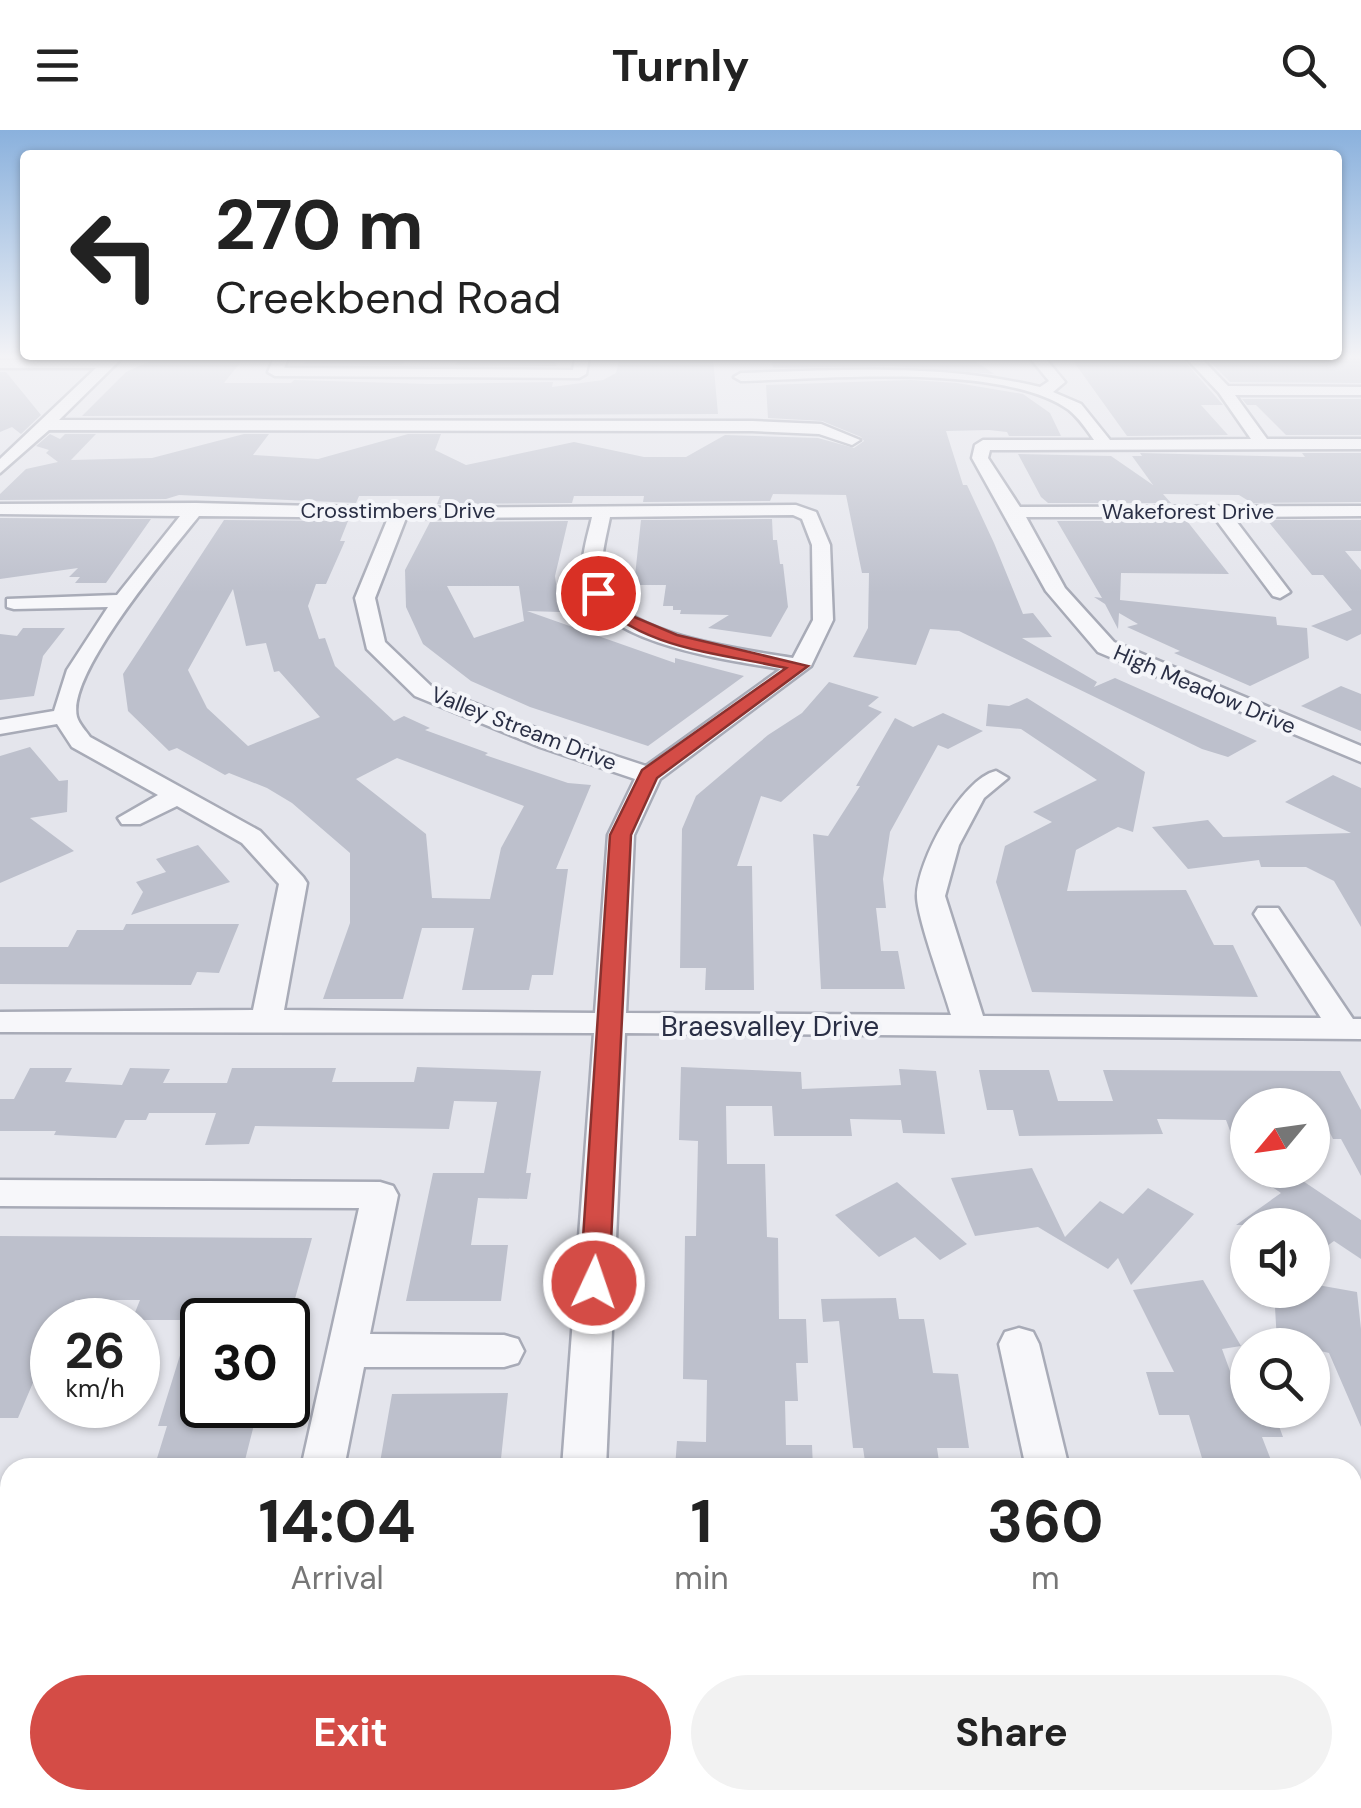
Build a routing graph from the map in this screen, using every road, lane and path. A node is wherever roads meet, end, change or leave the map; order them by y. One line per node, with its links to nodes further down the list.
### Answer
1 (34, 436): 11 (street)
2 (140, 436): 6 (street)
3 (842, 436): 7 (street)
4 (1100, 436): 8 (street)
5 (1257, 436): 9 (street)
6 (137, 440)
7 (852, 440)
8 (1106, 444): 9 (street); 18 (street, High Meadow Drive)
9 (1262, 444): 10 (street)
10 (1361, 444)
11 (0, 468)
12 (0, 508): 13 (street, Crosstimbers Drive)
13 (196, 508): 17 (street, Crosstimbers Drive); 20 (street)
14 (603, 510): 17 (street, Crosstimbers Drive); 22 (street); 22 (street, Crosstimbers Drive)
15 (1219, 511): 16 (street, Wakeforest Drive); 18 (street, Wakeforest Drive); 19 (street)
16 (1361, 511)
17 (399, 512): 26 (street, Valley Stream Drive)
18 (1014, 512): 25 (street, High Meadow Drive)
19 (1280, 592)
20 (124, 602): 21 (street); 23 (street)
21 (14, 603)
22 (800, 666): 26 (street)
23 (66, 716): 24 (street); 28 (street)
24 (0, 727)
25 (1361, 755)
26 (649, 774): 33 (street)
27 (996, 778): 34 (street)
28 (175, 797): 29 (street); 31 (street)
29 (130, 818)
30 (1268, 914): 35 (street)
31 (266, 1020): 32 (street, Braesvalley Drive); 33 (street, Braesvalley Drive)
32 (0, 1022)
33 (609, 1026): 34 (street, Braesvalley Drive); 41 (street)
34 (970, 1026): 35 (street, Braesvalley Drive)
35 (1352, 1029)
36 (0, 1193): 38 (street)
37 (1019, 1344): 42 (street)
38 (348, 1350): 39 (street); 40 (street)
39 (504, 1351)
40 (324, 1458)
41 (585, 1458)
42 (1046, 1458)

